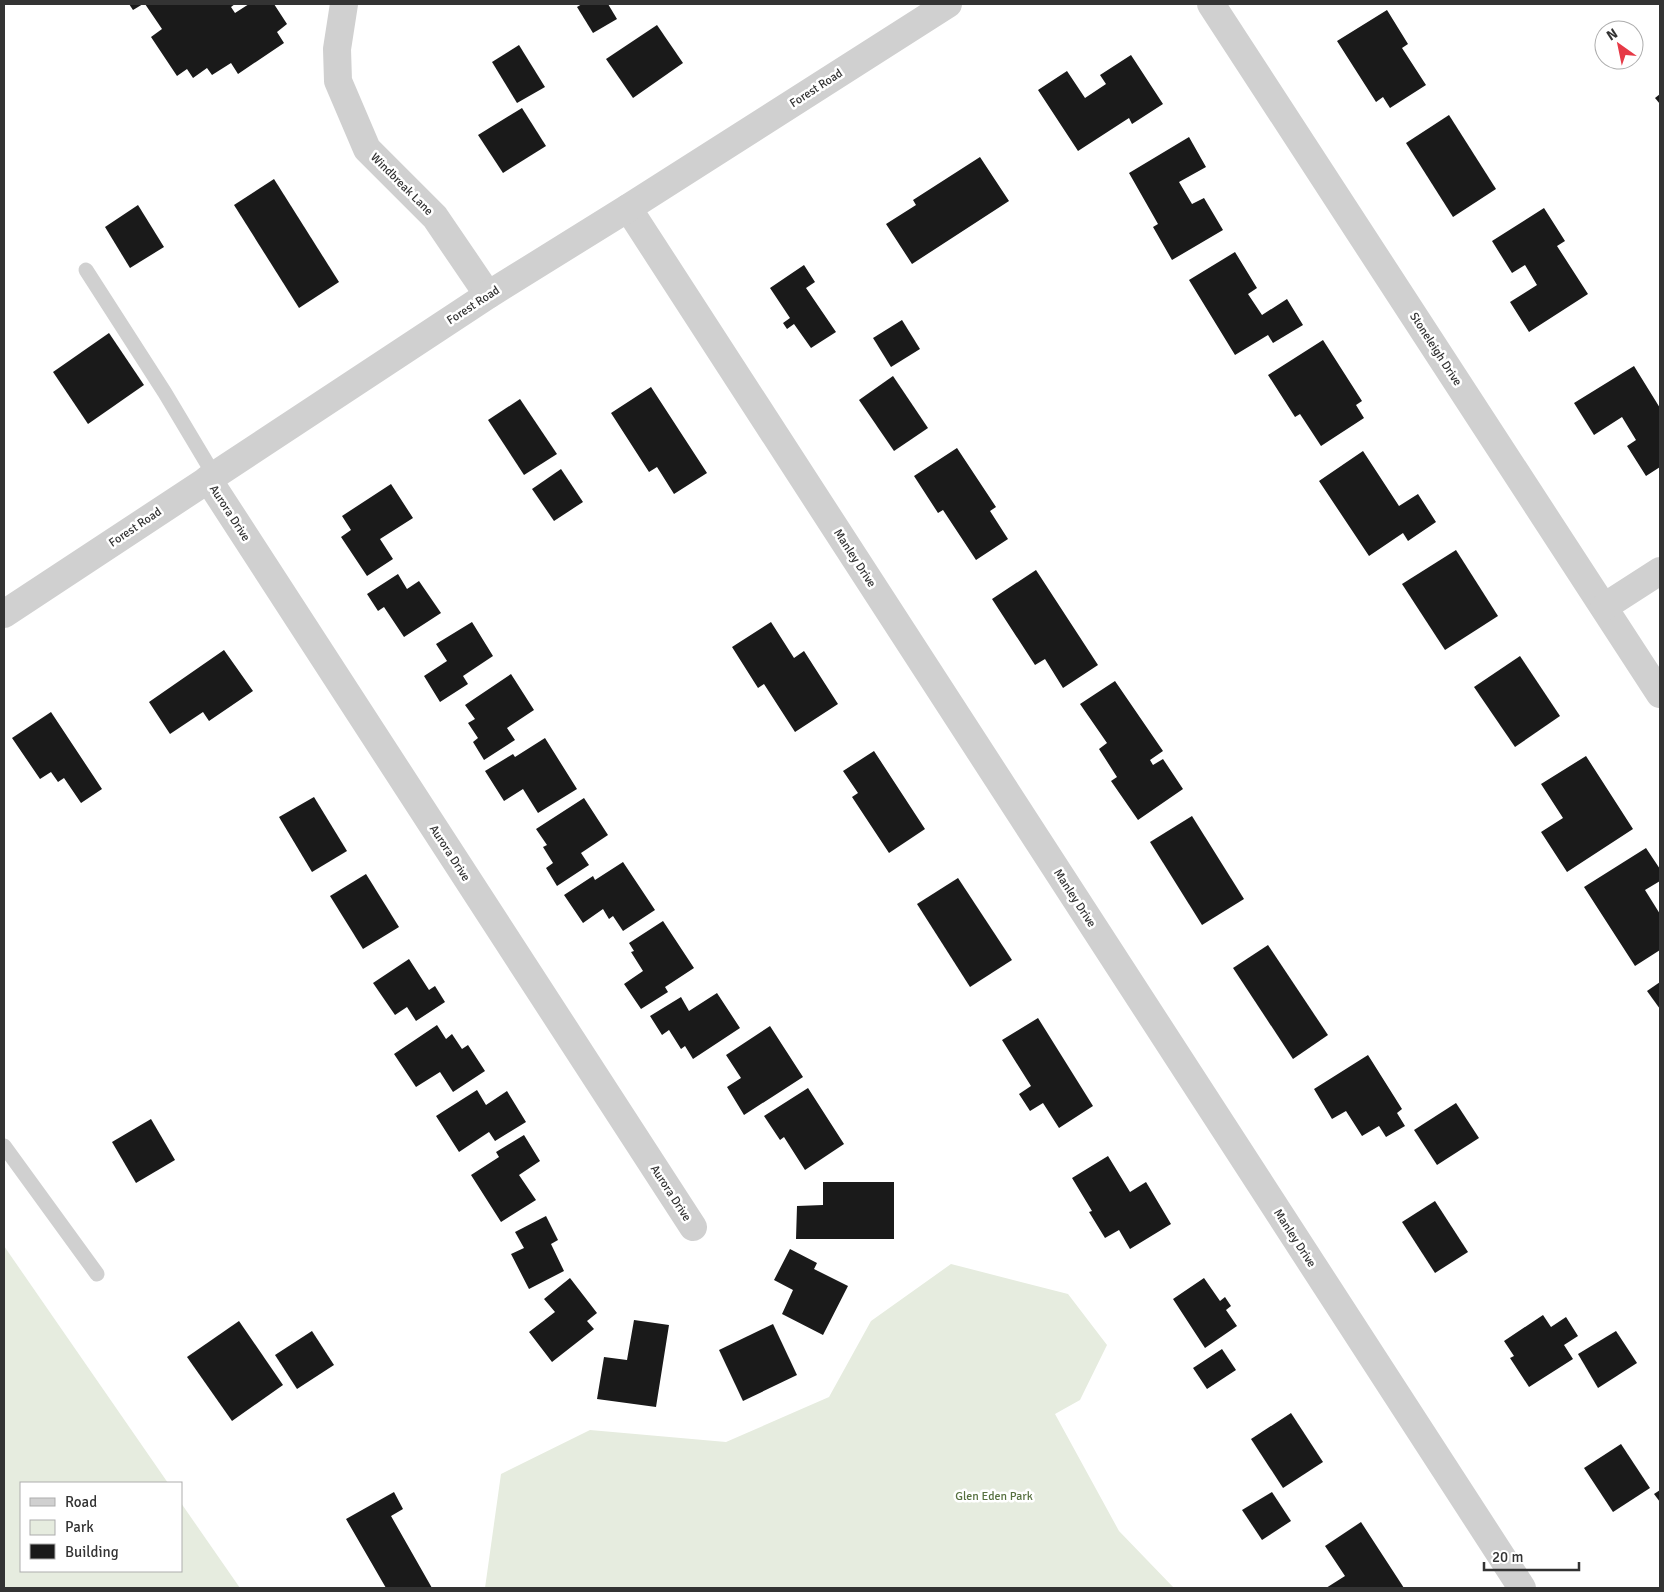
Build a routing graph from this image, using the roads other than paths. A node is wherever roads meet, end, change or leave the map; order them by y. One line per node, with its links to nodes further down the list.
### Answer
1 (344, 4): 6 (street, Windbreak Lane)
2 (948, 4): 4 (street, Forest Road)
3 (1211, 4): 9 (street, Stoneleigh Drive)
4 (628, 208): 6 (street, Forest Road); 15 (street, Manley Drive)
5 (86, 270): 7 (lane)
6 (488, 295): 7 (street, Forest Road)
7 (211, 477): 10 (street, Forest Road); 13 (street, Aurora Drive)
8 (1660, 571): 9 (street)
9 (1604, 607): 11 (street, Stoneleigh Drive)
10 (4, 614)
11 (1660, 694)
12 (4, 1146): 14 (lane)
13 (693, 1226)
14 (97, 1274)
15 (1522, 1588)

